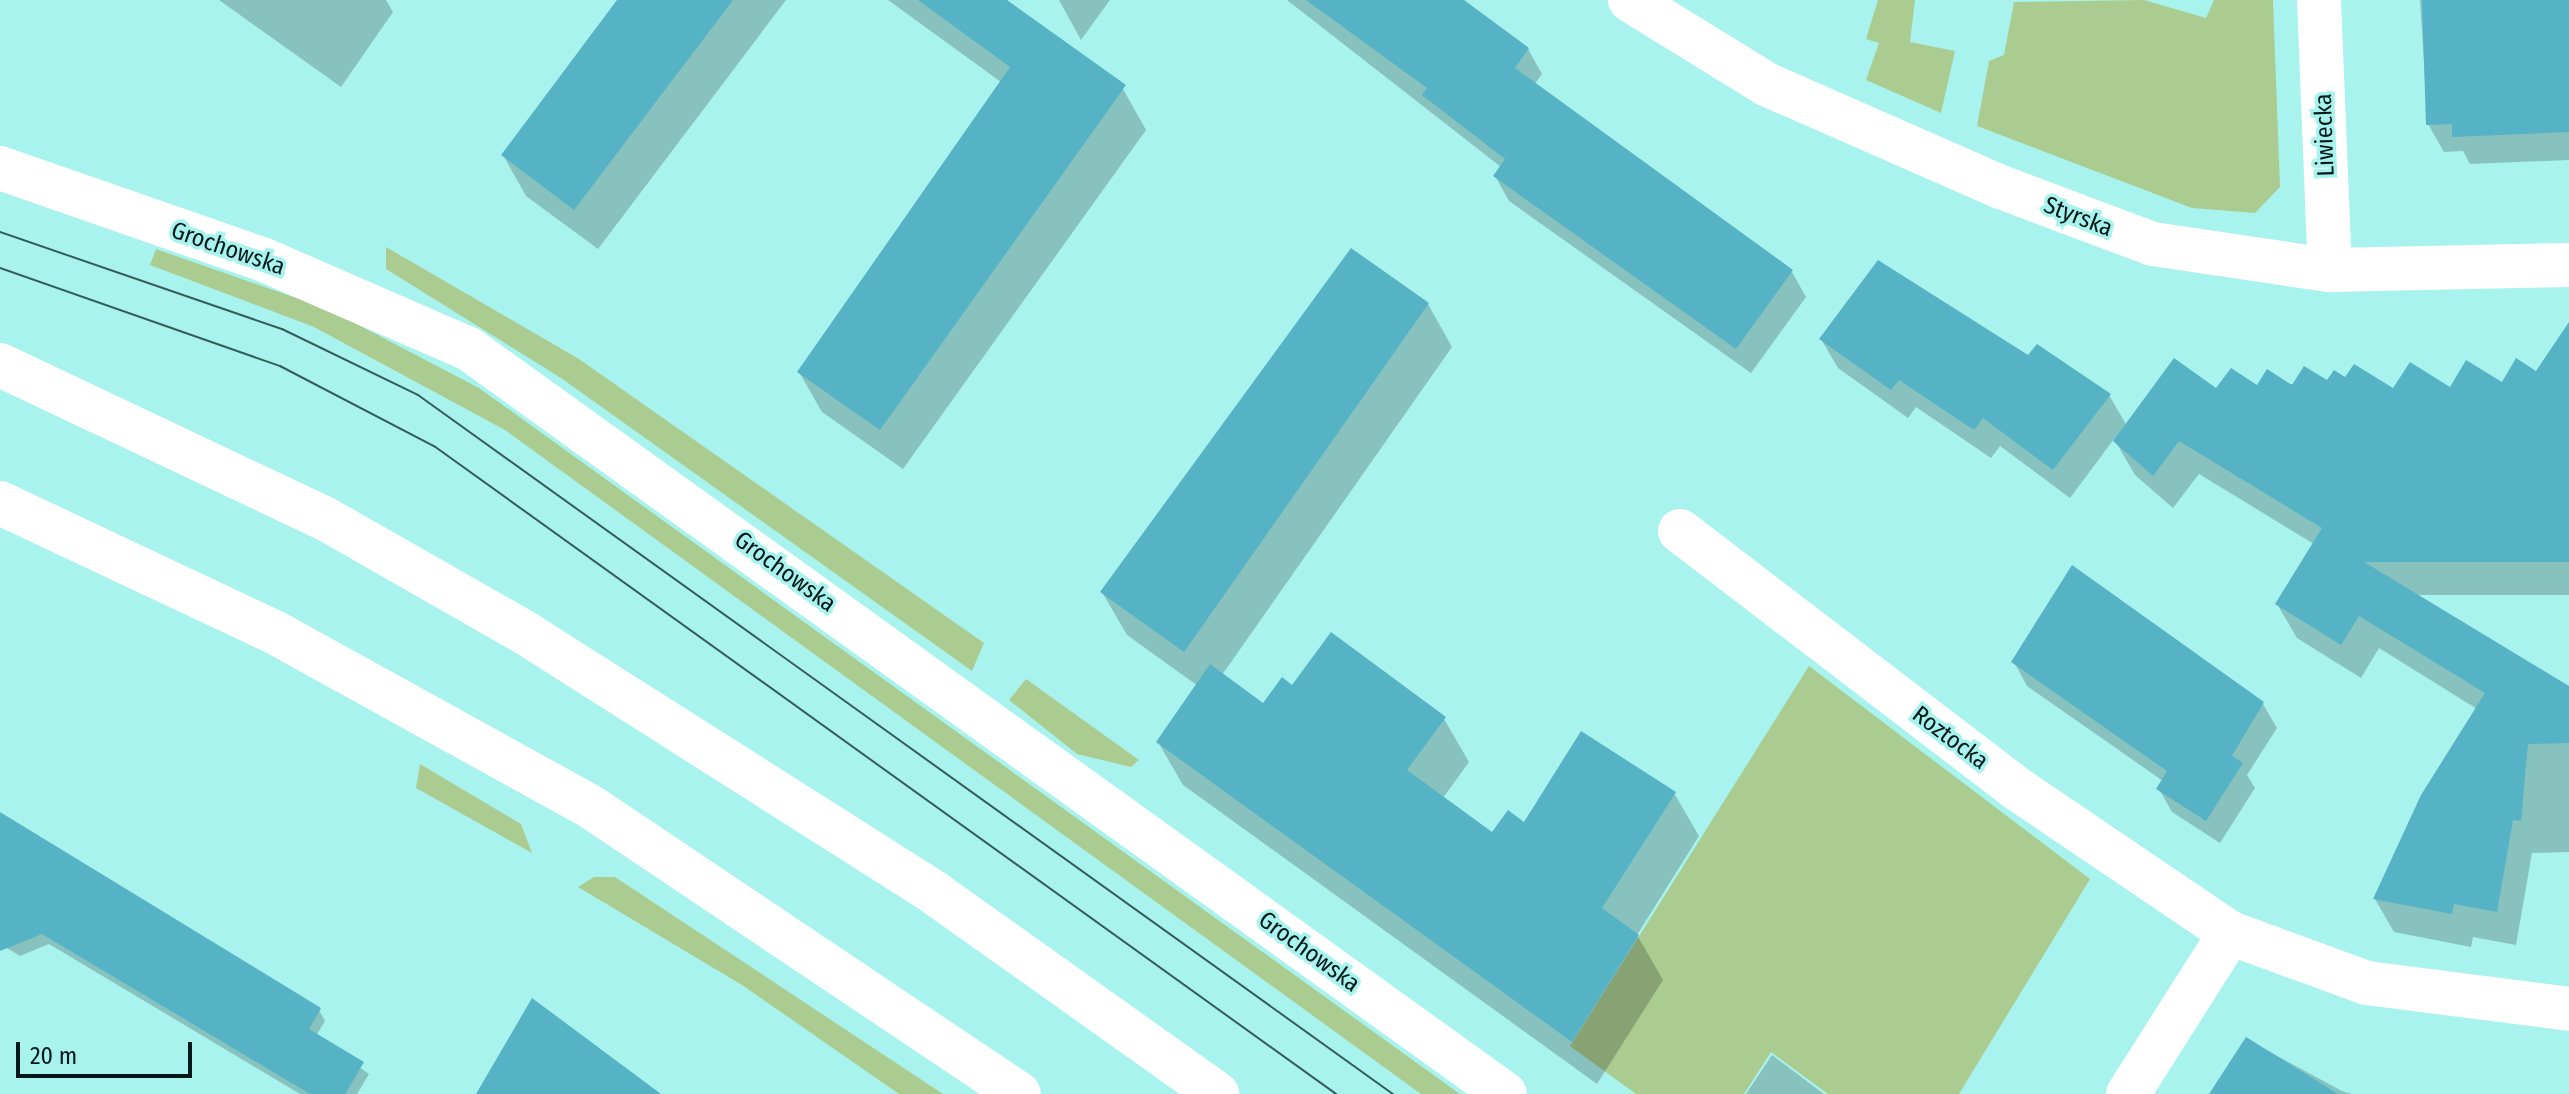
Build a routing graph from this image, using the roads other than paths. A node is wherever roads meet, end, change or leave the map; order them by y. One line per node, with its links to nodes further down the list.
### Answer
1 (1630, 0): 5 (street, Styrska)
2 (2319, 0): 5 (street, Liwiecka)
3 (0, 168): 13 (street, Grochowska)
4 (2569, 265): 5 (street, Styrska)
5 (2330, 270)
6 (0, 365): 12 (street)
7 (0, 503): 11 (street)
8 (1680, 531): 9 (street, Roztocka)
9 (2230, 933): 10 (street, Roztocka); 14 (street)
10 (2569, 1009)
11 (1019, 1094)
12 (1217, 1094)
13 (1505, 1094)
14 (2128, 1094)

